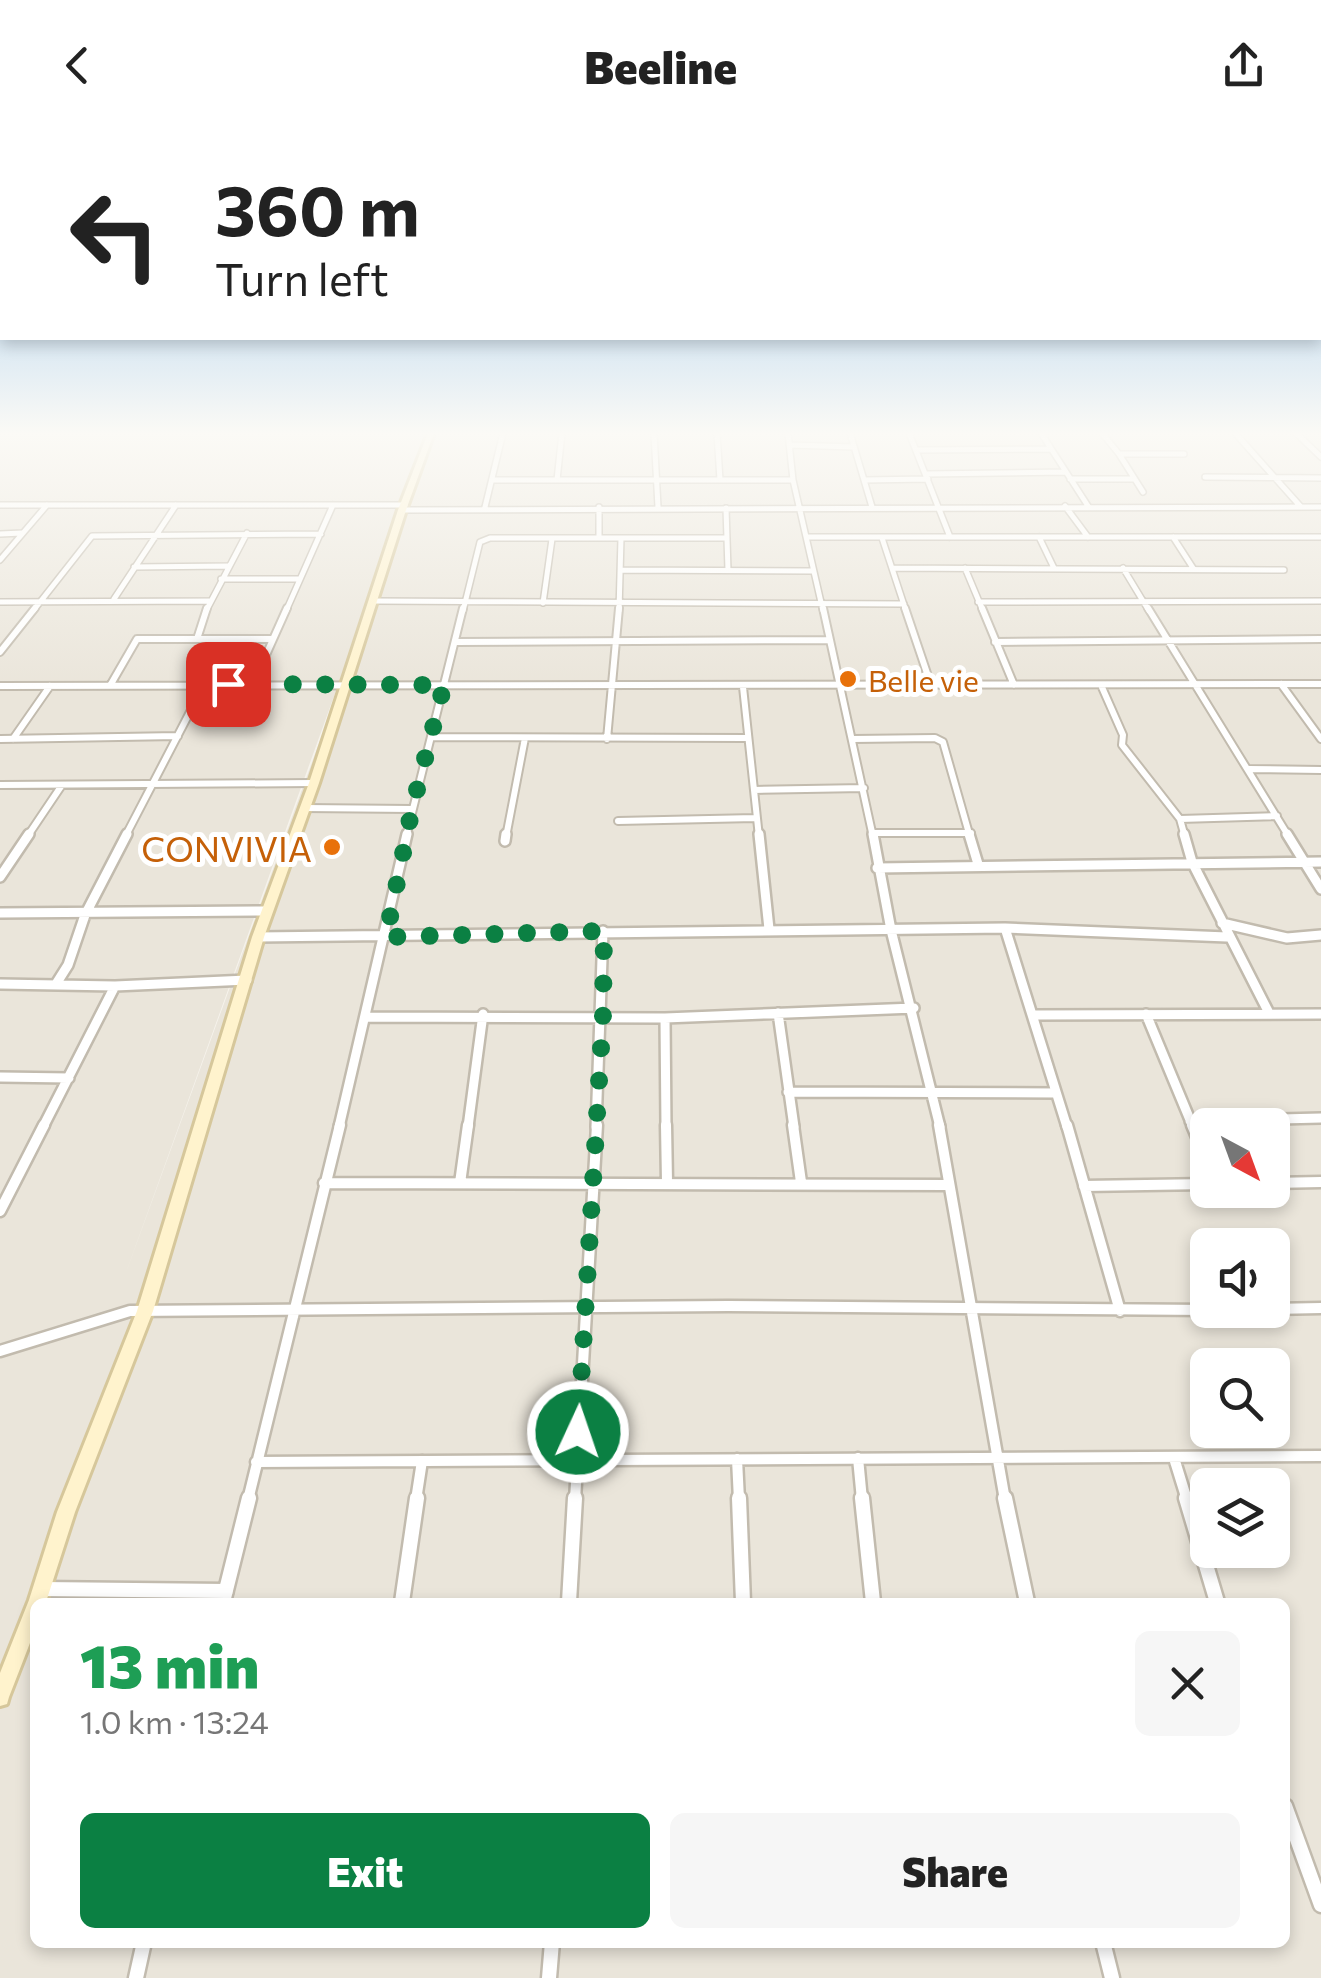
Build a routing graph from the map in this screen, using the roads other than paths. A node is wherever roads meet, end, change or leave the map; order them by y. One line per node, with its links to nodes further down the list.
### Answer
1 (34, 519): 10 (street)
2 (165, 519): 13 (street)
3 (327, 519): 14 (street)
4 (400, 519): 42 (street)
5 (600, 519): 21 (street)
6 (726, 519): 23 (street)
7 (803, 519): 15 (street)
8 (945, 519): 17 (street)
9 (1075, 519): 18 (street)
10 (22, 533): 12 (street); 26 (street)
11 (246, 533): 13 (street); 14 (street); 28 (street)
12 (0, 534)
13 (154, 534): 27 (street); 40 (street)
14 (320, 534): 39 (street)
15 (808, 536): 24 (street); 37 (street)
16 (1172, 536): 18 (street); 19 (street); 33 (street)
17 (950, 537): 24 (street); 25 (street)
18 (1088, 537): 25 (street)
19 (1321, 537)
20 (552, 538): 21 (street); 46 (street); 50 (street)
21 (599, 538): 22 (street)
22 (621, 538): 23 (street); 34 (street)
23 (727, 538): 35 (street)
24 (882, 538): 29 (street)
25 (1039, 538): 31 (street)
26 (0, 560)
27 (134, 566): 28 (street); 41 (street)
28 (228, 566): 38 (street)
29 (892, 568): 30 (street); 52 (street)
30 (965, 568): 31 (street); 48 (street)
31 (1054, 568): 32 (street)
32 (1123, 568): 33 (street); 49 (street)
33 (1194, 568): 36 (street)
34 (622, 570): 35 (street); 47 (street)
35 (728, 570): 37 (street)
36 (1284, 570)
37 (813, 571): 51 (street)
38 (222, 579): 39 (street); 43 (street)
39 (300, 580): 53 (street)
40 (42, 600): 41 (street); 45 (street); 61 (street)
41 (114, 600): 43 (street)
42 (373, 600): 46 (street); 65 (street)
43 (210, 601): 55 (street)
44 (1321, 601): 49 (street)
45 (0, 602)
46 (465, 602): 50 (street); 59 (street)
47 (620, 602): 50 (street); 51 (street); 56 (street)
48 (978, 602): 49 (street); 60 (street)
49 (1144, 602): 58 (street)
50 (543, 603)
51 (822, 604): 52 (street); 57 (street)
52 (904, 604): 69 (street)
53 (274, 638): 55 (street); 64 (street)
54 (1321, 638): 58 (street)
55 (197, 639): 62 (street)
56 (618, 640): 57 (street); 59 (street); 77 (street)
57 (829, 640): 76 (street)
58 (1167, 640): 60 (street); 72 (street)
59 (455, 642): 68 (street)
60 (995, 642): 70 (street)
61 (0, 652)
62 (111, 684): 63 (street); 74 (street)
63 (204, 684): 64 (street); 78 (street)
64 (253, 684): 65 (street)
65 (346, 684): 68 (street); 89 (street)
66 (1281, 684): 67 (street); 72 (street); 86 (street)
67 (1321, 684)
68 (444, 685): 77 (street); 79 (street)
69 (931, 685): 70 (street); 76 (street)
70 (1014, 685): 71 (street)
71 (1101, 685): 72 (street); 99 (street)
72 (1197, 685): 87 (street)
73 (0, 686): 74 (street)
74 (50, 686): 83 (street)
75 (743, 686): 76 (street); 77 (street); 81 (street)
76 (839, 686): 84 (street)
77 (614, 688): 85 (street)
78 (178, 736): 83 (street); 91 (street)
79 (430, 737): 80 (street); 96 (street)
80 (525, 738): 85 (street); 103 (street)
81 (746, 738): 85 (street); 94 (street)
82 (0, 739): 83 (street)
83 (13, 739)
84 (853, 739): 93 (street); 102 (street)
85 (607, 740)
86 (1321, 740)
87 (1249, 769): 88 (street); 97 (street)
88 (1321, 770)
89 (314, 783): 91 (street); 95 (street)
90 (62, 784): 91 (street); 92 (street); 109 (street)
91 (153, 784): 113 (street)
92 (0, 785)
93 (864, 788): 94 (street); 101 (street)
94 (754, 790): 98 (street)
95 (304, 808): 96 (street); 111 (street)
96 (412, 809): 121 (street)
97 (1277, 816): 99 (street); 104 (street)
98 (756, 818): 100 (street); 116 (street)
99 (1180, 819): 105 (street)
100 (618, 820)
101 (872, 833): 102 (street); 108 (street)
102 (970, 833): 107 (street)
103 (505, 841)
104 (1305, 861): 105 (street); 106 (street); 110 (street)
105 (1192, 862): 107 (street); 114 (street)
106 (1321, 862)
107 (978, 864): 108 (street)
108 (877, 868): 117 (street)
109 (0, 878)
110 (1321, 888)
111 (267, 911): 113 (street); 120 (street)
112 (0, 914): 113 (street)
113 (85, 915): 125 (street)
114 (1222, 923): 119 (street); 122 (street)
115 (1005, 928): 117 (street); 122 (street); 131 (street)
116 (769, 930): 117 (street); 118 (street)
117 (890, 930): 127 (street)
118 (604, 931): 121 (street); 134 (street)
119 (1321, 935)
120 (258, 937): 121 (street); 123 (street)
121 (386, 937): 135 (street)
122 (1227, 937): 128 (street)
123 (247, 980): 126 (street); 162 (street)
124 (0, 984): 125 (street)
125 (56, 984): 126 (street)
126 (115, 986): 138 (street)
127 (914, 1008): 129 (street); 141 (street)
128 (1268, 1011): 132 (street); 133 (street)
129 (778, 1013): 136 (street); 139 (street)
130 (483, 1014): 134 (street); 135 (street); 145 (street)
131 (1035, 1014): 132 (street); 140 (street)
132 (1146, 1014): 144 (street)
133 (1321, 1014)
134 (603, 1015): 136 (street); 146 (street)
135 (365, 1016): 150 (street)
136 (665, 1018): 147 (street)
137 (0, 1077): 138 (street)
138 (69, 1078): 155 (street)
139 (788, 1092): 141 (street); 148 (street)
140 (1056, 1093): 141 (street); 154 (street)
141 (934, 1094): 153 (street)
142 (1321, 1118): 143 (street)
143 (1290, 1119)
144 (1190, 1121)
145 (460, 1182): 146 (street); 150 (street)
146 (591, 1182): 147 (street); 156 (street)
147 (667, 1182): 148 (street)
148 (801, 1182): 153 (street)
149 (1321, 1182): 151 (street)
150 (324, 1183): 159 (street)
151 (1290, 1183)
152 (1190, 1184): 154 (street)
153 (948, 1185): 160 (street)
154 (1084, 1186): 163 (street)
155 (0, 1211)
156 (584, 1308): 159 (street); 160 (street); 170 (street)
157 (1321, 1308): 158 (street)
158 (1290, 1309)
159 (295, 1310): 162 (street); 172 (street)
160 (970, 1310): 163 (street); 167 (street)
161 (1190, 1310): 163 (street)
162 (145, 1311): 164 (street); 174 (street)
163 (1120, 1311)
164 (0, 1351)
165 (1321, 1456): 168 (street)
166 (858, 1458): 167 (street); 169 (street); 179 (street)
167 (996, 1458): 168 (street); 180 (street)
168 (1174, 1458): 181 (street)
169 (737, 1459): 170 (street); 178 (street)
170 (576, 1460): 171 (street); 177 (street)
171 (422, 1461): 172 (street); 176 (street)
172 (256, 1462): 173 (street)
173 (224, 1597): 175 (street)
174 (38, 1598)
175 (131, 1598)
176 (403, 1598)
177 (570, 1598)
178 (742, 1598)
179 (873, 1598)
180 (1026, 1598)
181 (1217, 1598)
182 (30, 1620): 183 (street)
183 (0, 1697)
184 (1290, 1820): 185 (street)
185 (1321, 1905)
186 (143, 1948): 189 (street)
187 (552, 1948): 190 (street)
188 (1104, 1948): 191 (street)
189 (136, 1978)
190 (549, 1978)
191 (1112, 1978)

